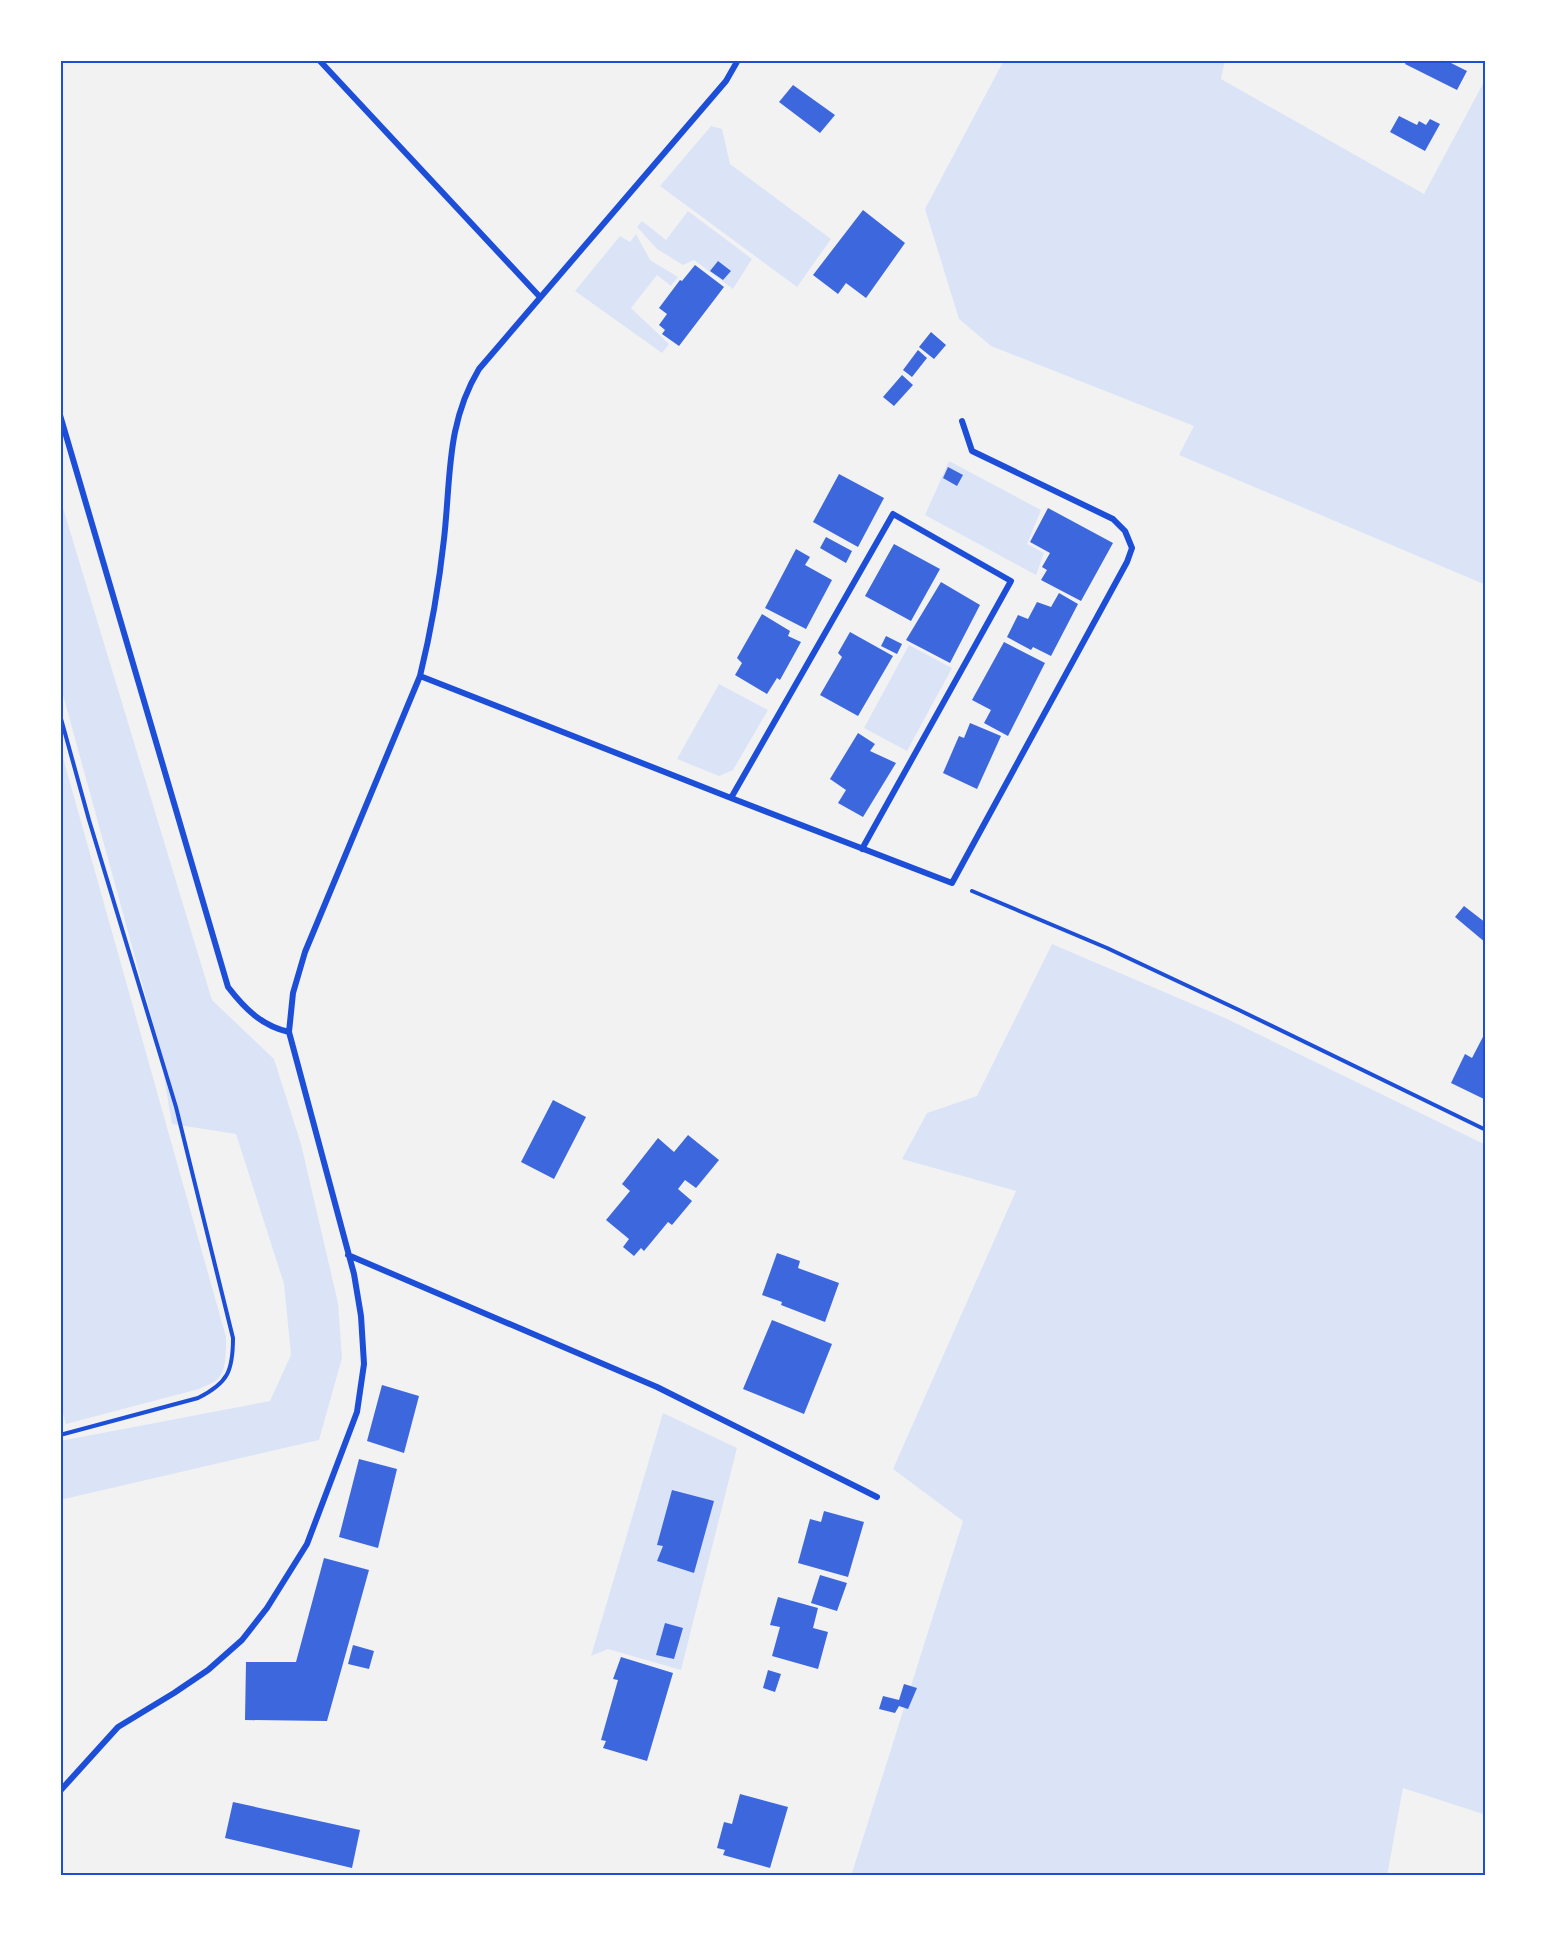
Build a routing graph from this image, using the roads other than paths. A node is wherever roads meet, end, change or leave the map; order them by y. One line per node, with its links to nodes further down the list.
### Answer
1 (319, 60): 3 (street)
2 (738, 60): 3 (street)
3 (540, 297): 6 (street)
4 (60, 415): 9 (street)
5 (962, 421): 8 (street)
6 (420, 676): 7 (street); 9 (street)
7 (730, 798): 8 (street); 8 (street)
8 (862, 849)
9 (289, 1032): 10 (street)
10 (348, 1255): 11 (street); 12 (street)
11 (877, 1497)
12 (60, 1791)

